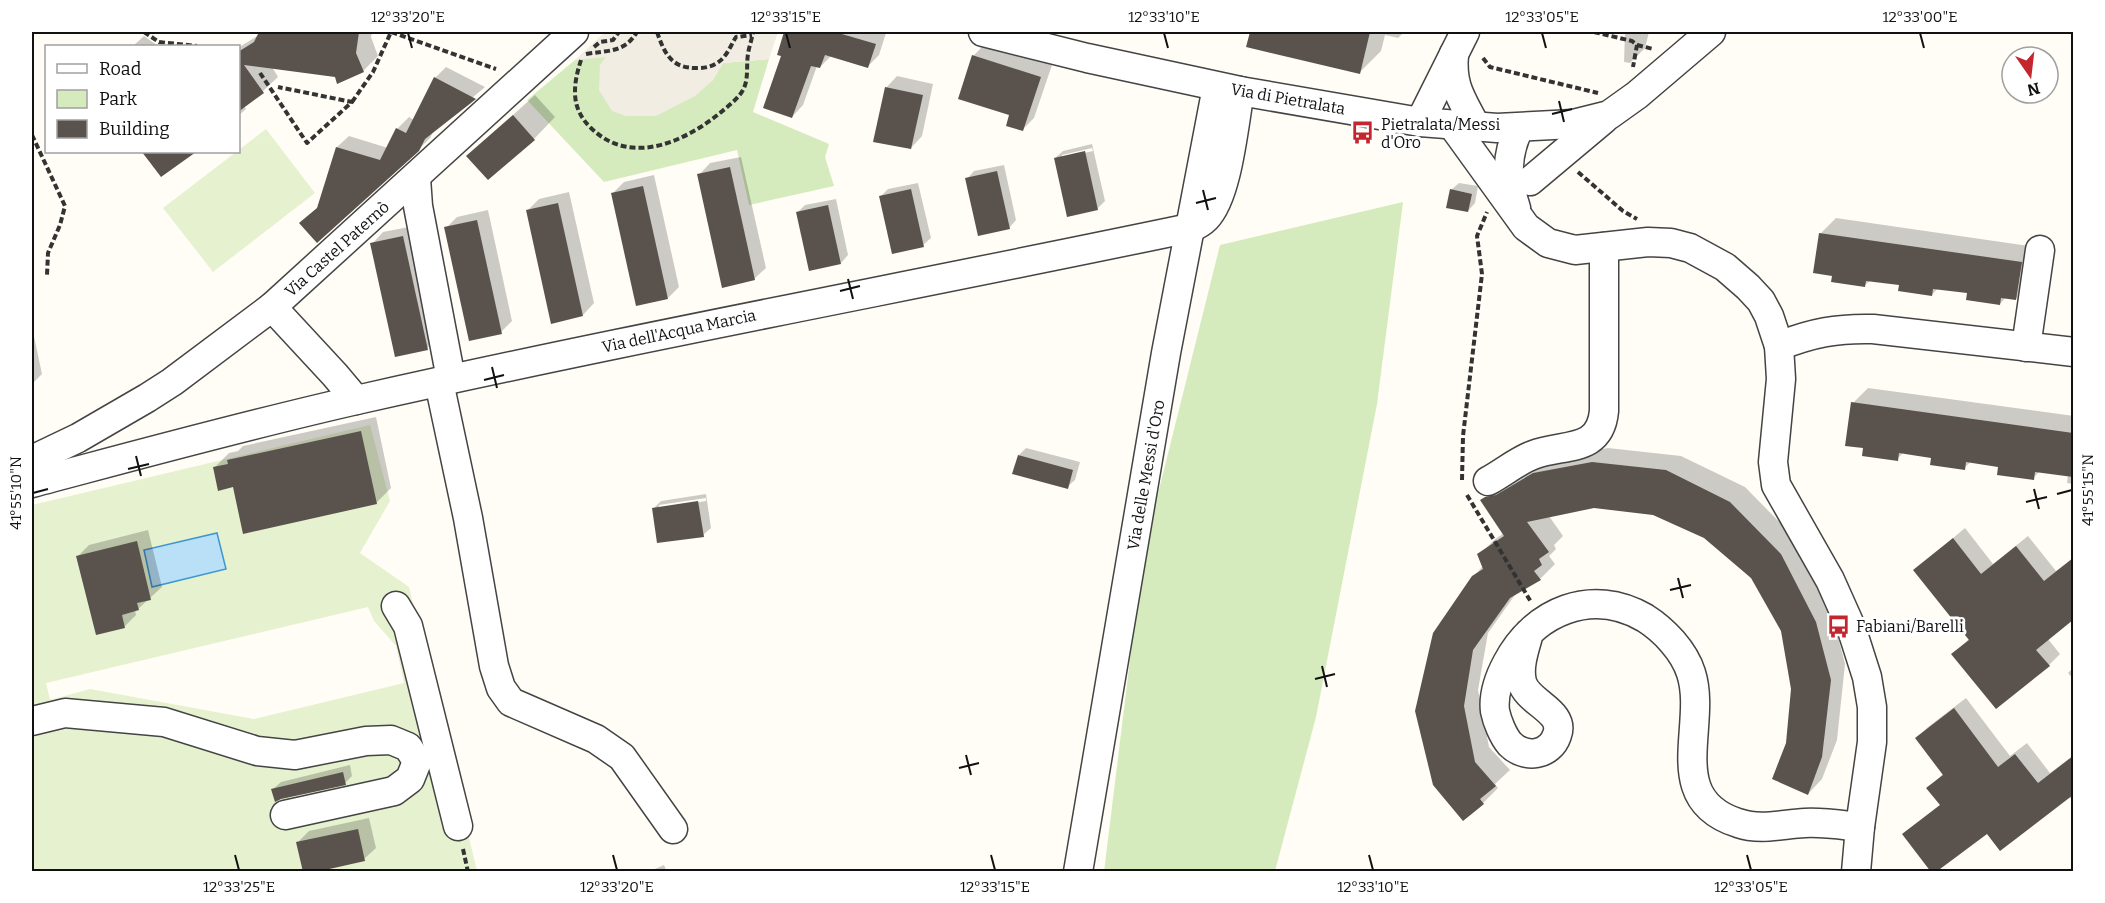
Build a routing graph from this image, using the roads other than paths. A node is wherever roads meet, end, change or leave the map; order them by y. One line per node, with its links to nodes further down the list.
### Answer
1 (983, 32): 5 (street, Via di Pietralata)
2 (1711, 32): 6 (street, Via di Pietralata)
3 (1460, 43): 7 (street); 8 (street)
4 (580, 45): 10 (street, Via Castel Paternò)
5 (1228, 89): 7 (street, Via di Pietralata); 13 (street)
6 (1606, 104): 9 (street, Via di Pietralata); 11 (street)
7 (1420, 122): 8 (street, Via di Pietralata)
8 (1464, 126): 9 (street, Via di Pietralata); 12 (street)
9 (1520, 128): 11 (street); 12 (street)
10 (416, 178): 16 (street, Via Castel Paternò); 20 (street)
11 (1530, 181): 12 (street)
12 (1519, 215): 14 (street)
13 (1190, 228): 20 (street, Via dell'Acqua Marcia); 34 (street, Via delle Messi d'Oro)
14 (1604, 248): 17 (street); 23 (street)
15 (2040, 250): 18 (street)
16 (272, 308): 21 (street); 22 (street, Via Castel Paternò)
17 (1779, 346): 18 (street); 32 (street)
18 (2026, 347): 19 (street)
19 (2073, 352)
20 (445, 380): 21 (street, Via dell'Acqua Marcia); 33 (street)
21 (356, 400): 24 (street, Via dell'Acqua Marcia)
22 (32, 460)
23 (1488, 481)
24 (32, 483)
25 (396, 606): 28 (street)
26 (1536, 627): 32 (street)
27 (32, 721): 29 (street)
28 (445, 776): 29 (street); 31 (street)
29 (400, 787): 30 (street)
30 (285, 815)
31 (458, 826)
32 (1860, 827): 35 (street)
33 (673, 830)
34 (1078, 872)
35 (1856, 872)

